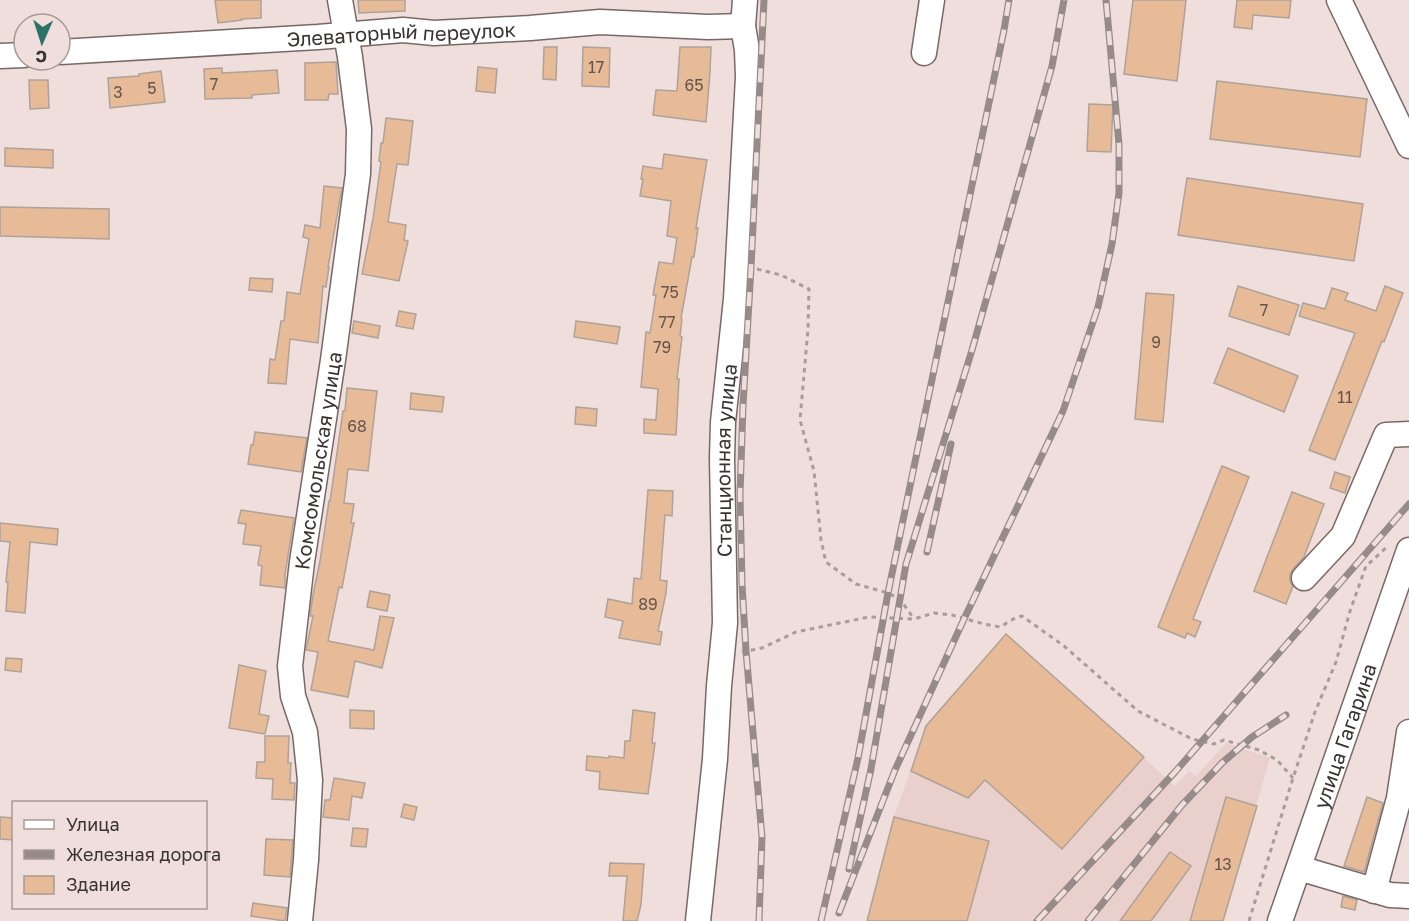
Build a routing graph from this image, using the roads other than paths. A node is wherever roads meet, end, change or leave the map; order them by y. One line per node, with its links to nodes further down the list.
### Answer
1 (340, 0): 6 (street, Комсомольская улица)
2 (746, 0): 5 (street, Станционная улица)
3 (932, 0): 8 (street)
4 (1339, 0): 9 (street)
5 (743, 26): 6 (street, Элеваторный переулок); 18 (street, Станционная улица)
6 (345, 35): 7 (street, Элеваторный переулок); 17 (street, Комсомольская улица)
7 (72, 51)
8 (924, 53)
9 (1409, 146)
10 (1409, 434): 12 (street)
11 (1400, 546): 14 (street, улица Гагарина)
12 (1304, 578)
13 (1409, 732): 15 (street)
14 (1299, 868): 15 (street); 19 (street, улица Гагарина)
15 (1374, 891): 16 (street)
16 (1409, 896)
17 (300, 921)
18 (698, 921)
19 (1280, 921)

